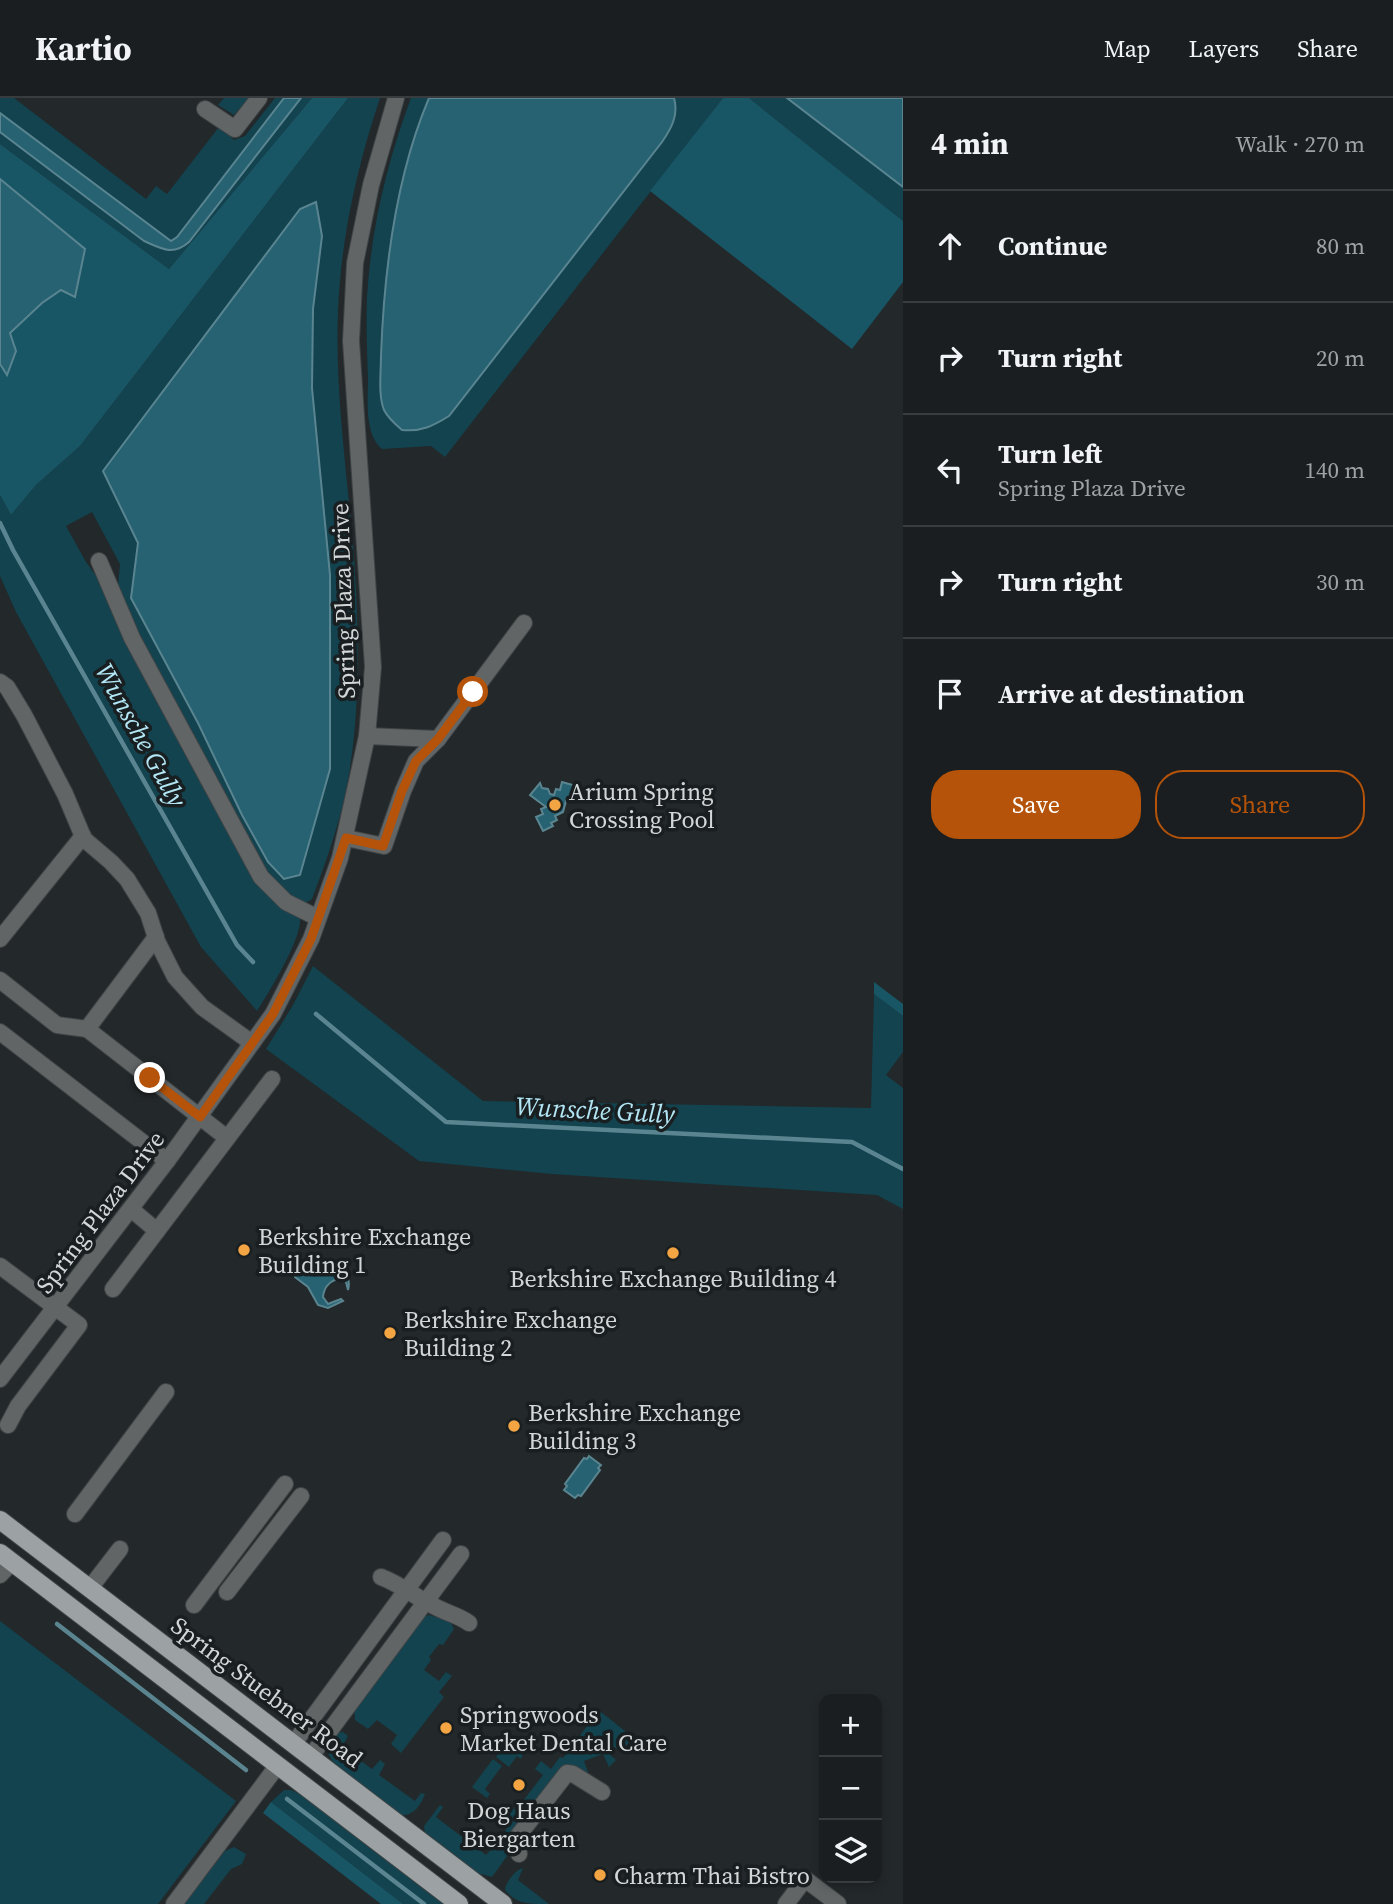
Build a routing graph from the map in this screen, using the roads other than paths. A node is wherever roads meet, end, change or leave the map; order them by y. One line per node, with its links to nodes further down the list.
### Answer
1 (259, 98): 3 (street)
2 (396, 98): 7 (street, Spring Plaza Drive)
3 (205, 109)
4 (99, 561): 11 (street)
5 (524, 623): 8 (street)
6 (0, 682): 9 (street)
7 (367, 736): 8 (street); 10 (street, Spring Plaza Drive)
8 (438, 739): 10 (street)
9 (83, 836): 12 (street); 13 (street)
10 (346, 838): 11 (street, Spring Plaza Drive)
11 (318, 918): 17 (street, Spring Plaza Drive)
12 (156, 937): 15 (street); 17 (street)
13 (0, 939)
14 (0, 980): 15 (street)
15 (87, 1029): 19 (street)
16 (0, 1032): 21 (street)
17 (252, 1043): 19 (street, Spring Plaza Drive)
18 (272, 1079): 20 (street)
19 (200, 1117): 20 (street); 21 (street, Spring Plaza Drive)
20 (228, 1138): 23 (street)
21 (167, 1161): 22 (street, Spring Plaza Drive)
22 (131, 1209): 23 (street); 26 (street, Spring Plaza Drive)
23 (157, 1231): 25 (street)
24 (0, 1266): 26 (street)
25 (113, 1289)
26 (55, 1308): 27 (street, Spring Plaza Drive); 29 (street)
27 (0, 1379)
28 (166, 1392): 32 (street)
29 (8, 1425)
30 (285, 1484): 43 (street)
31 (301, 1496): 41 (street)
32 (75, 1514)
33 (0, 1520): 39 (main road, Spring Stuebner Road)
34 (443, 1540): 40 (street)
35 (120, 1549): 39 (street)
36 (461, 1554): 42 (street)
37 (4, 1563): 47 (main road, Spring Stuebner Road)
38 (381, 1577): 40 (street)
39 (90, 1588): 45 (main road, Spring Stuebner Road)
40 (406, 1590): 42 (street); 45 (street)
41 (227, 1592)
42 (426, 1602): 44 (street); 46 (street)
43 (194, 1605)
44 (469, 1623)
45 (294, 1743): 46 (main road, Spring Stuebner Road); 47 (main road)
46 (311, 1756): 47 (main road); 52 (main road, Spring Stuebner Road)
47 (278, 1765): 50 (street); 51 (main road, Spring Stuebner Road)
48 (601, 1792): 49 (street)
49 (519, 1854)
50 (174, 1904)
51 (459, 1904)
52 (503, 1904)
53 (786, 1904): 54 (street)
54 (838, 1904)

